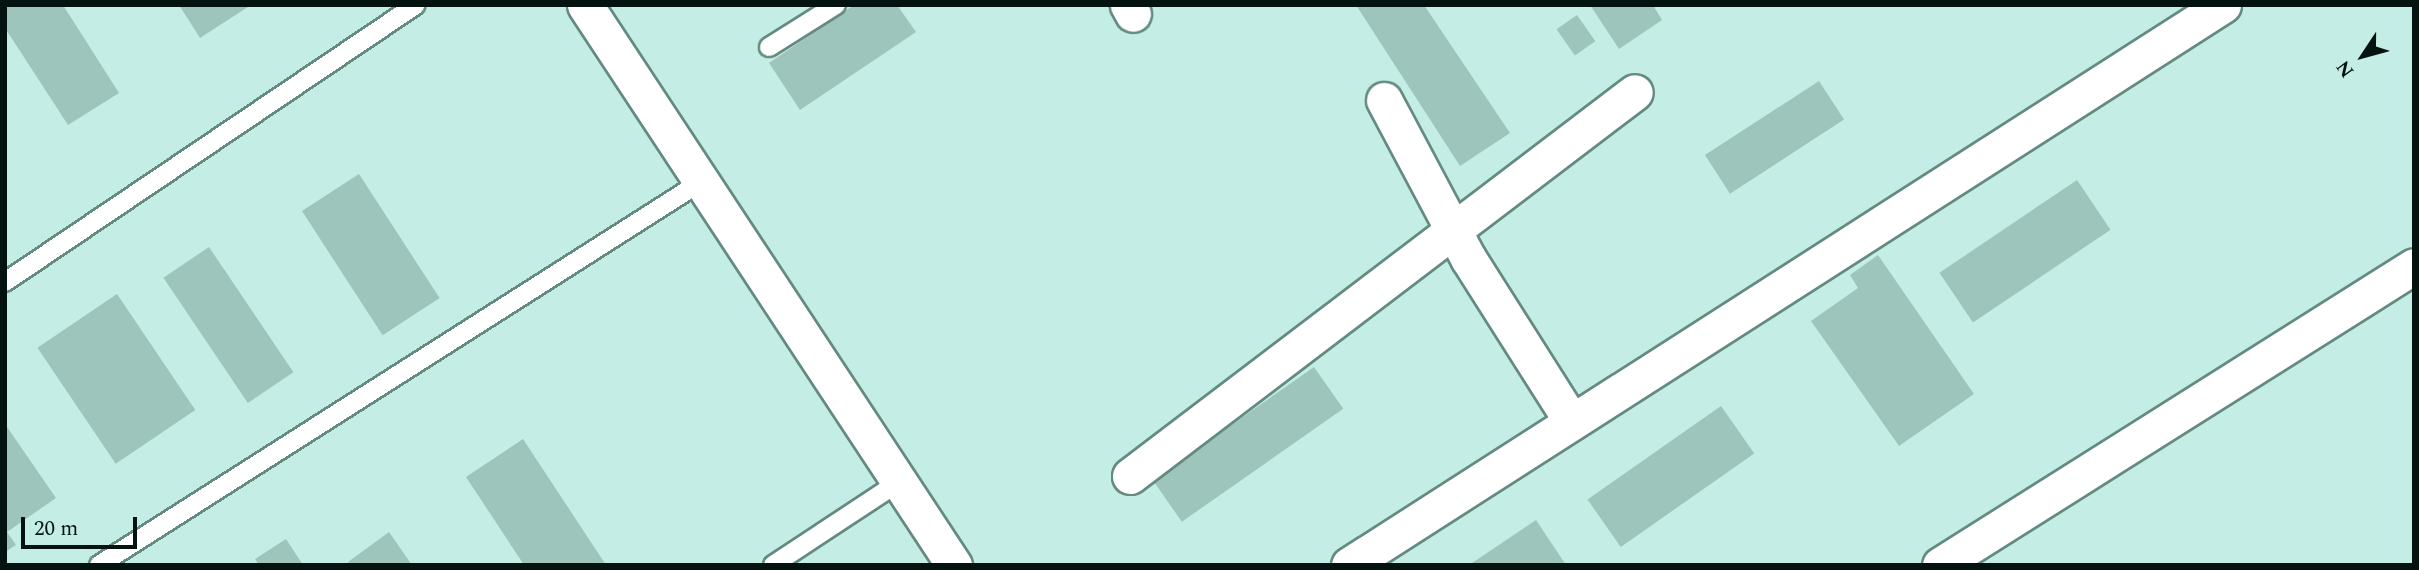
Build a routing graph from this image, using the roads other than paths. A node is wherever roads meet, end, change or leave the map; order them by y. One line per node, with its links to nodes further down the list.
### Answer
1 (415, 5): 11 (lane)
2 (585, 5): 8 (street)
3 (836, 5): 5 (lane)
4 (2223, 5): 12 (street)
5 (769, 47)
6 (1635, 92): 9 (street)
7 (1384, 100): 9 (street)
8 (699, 183): 14 (street); 15 (lane)
9 (1453, 230): 12 (street); 13 (street)
10 (2414, 266): 19 (street)
11 (5, 282)
12 (1572, 422): 18 (street)
13 (1130, 476)
14 (899, 482): 16 (lane); 17 (street)
15 (99, 565)
16 (773, 565)
17 (954, 565)
18 (1349, 565)
19 (1940, 565)

